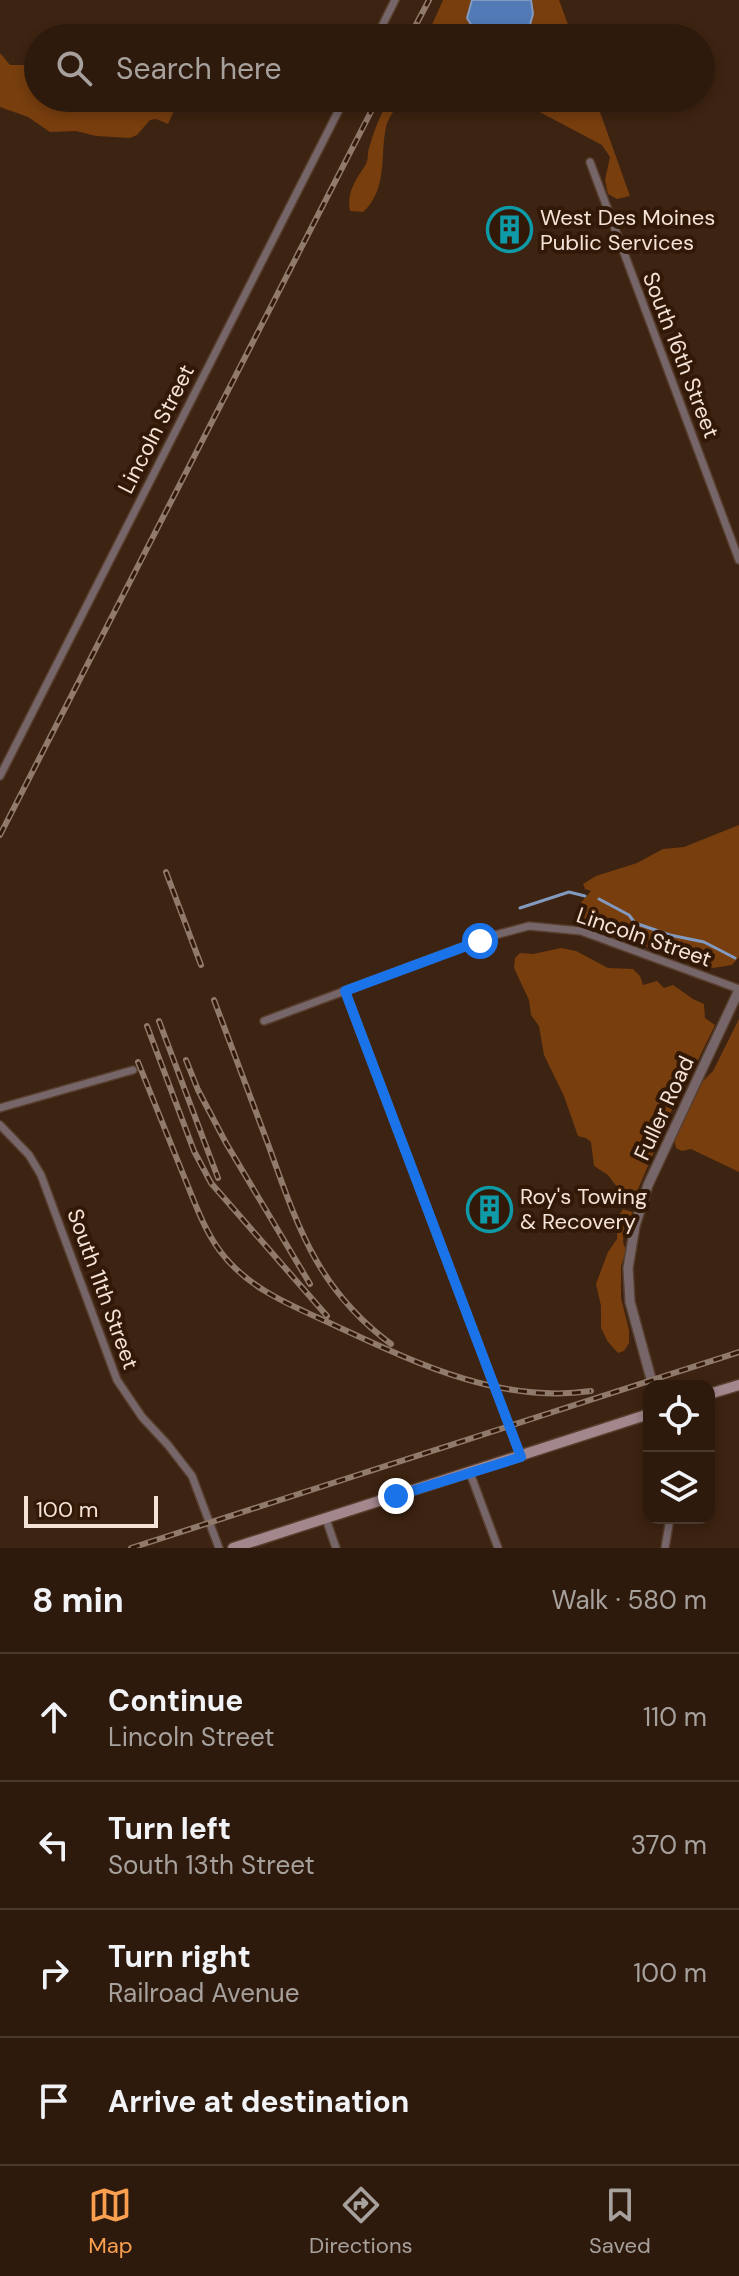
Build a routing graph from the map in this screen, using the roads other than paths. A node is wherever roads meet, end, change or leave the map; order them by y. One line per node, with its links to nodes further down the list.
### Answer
1 (395, 0): 2 (street)
2 (383, 24)
3 (338, 112): 6 (street, Lincoln Street)
4 (590, 162): 5 (street, South 16th Street)
5 (739, 560)
6 (0, 776)
7 (739, 990): 8 (street, Lincoln Street); 13 (street, Fuller Road)
8 (345, 991): 9 (street, Lincoln Street); 17 (street)
9 (264, 1021)
10 (133, 1070): 11 (street)
11 (0, 1108)
12 (0, 1125): 21 (street, South 11th Street)
13 (651, 1380)
14 (739, 1385): 15 (main road)
15 (715, 1392)
16 (643, 1416): 17 (main road)
17 (521, 1457): 18 (main road)
18 (470, 1473): 19 (main road); 24 (street)
19 (326, 1519): 22 (main road); 23 (street)
20 (669, 1524): 25 (street)
21 (219, 1548)
22 (233, 1548)
23 (336, 1548)
24 (498, 1548)
25 (665, 1548)

